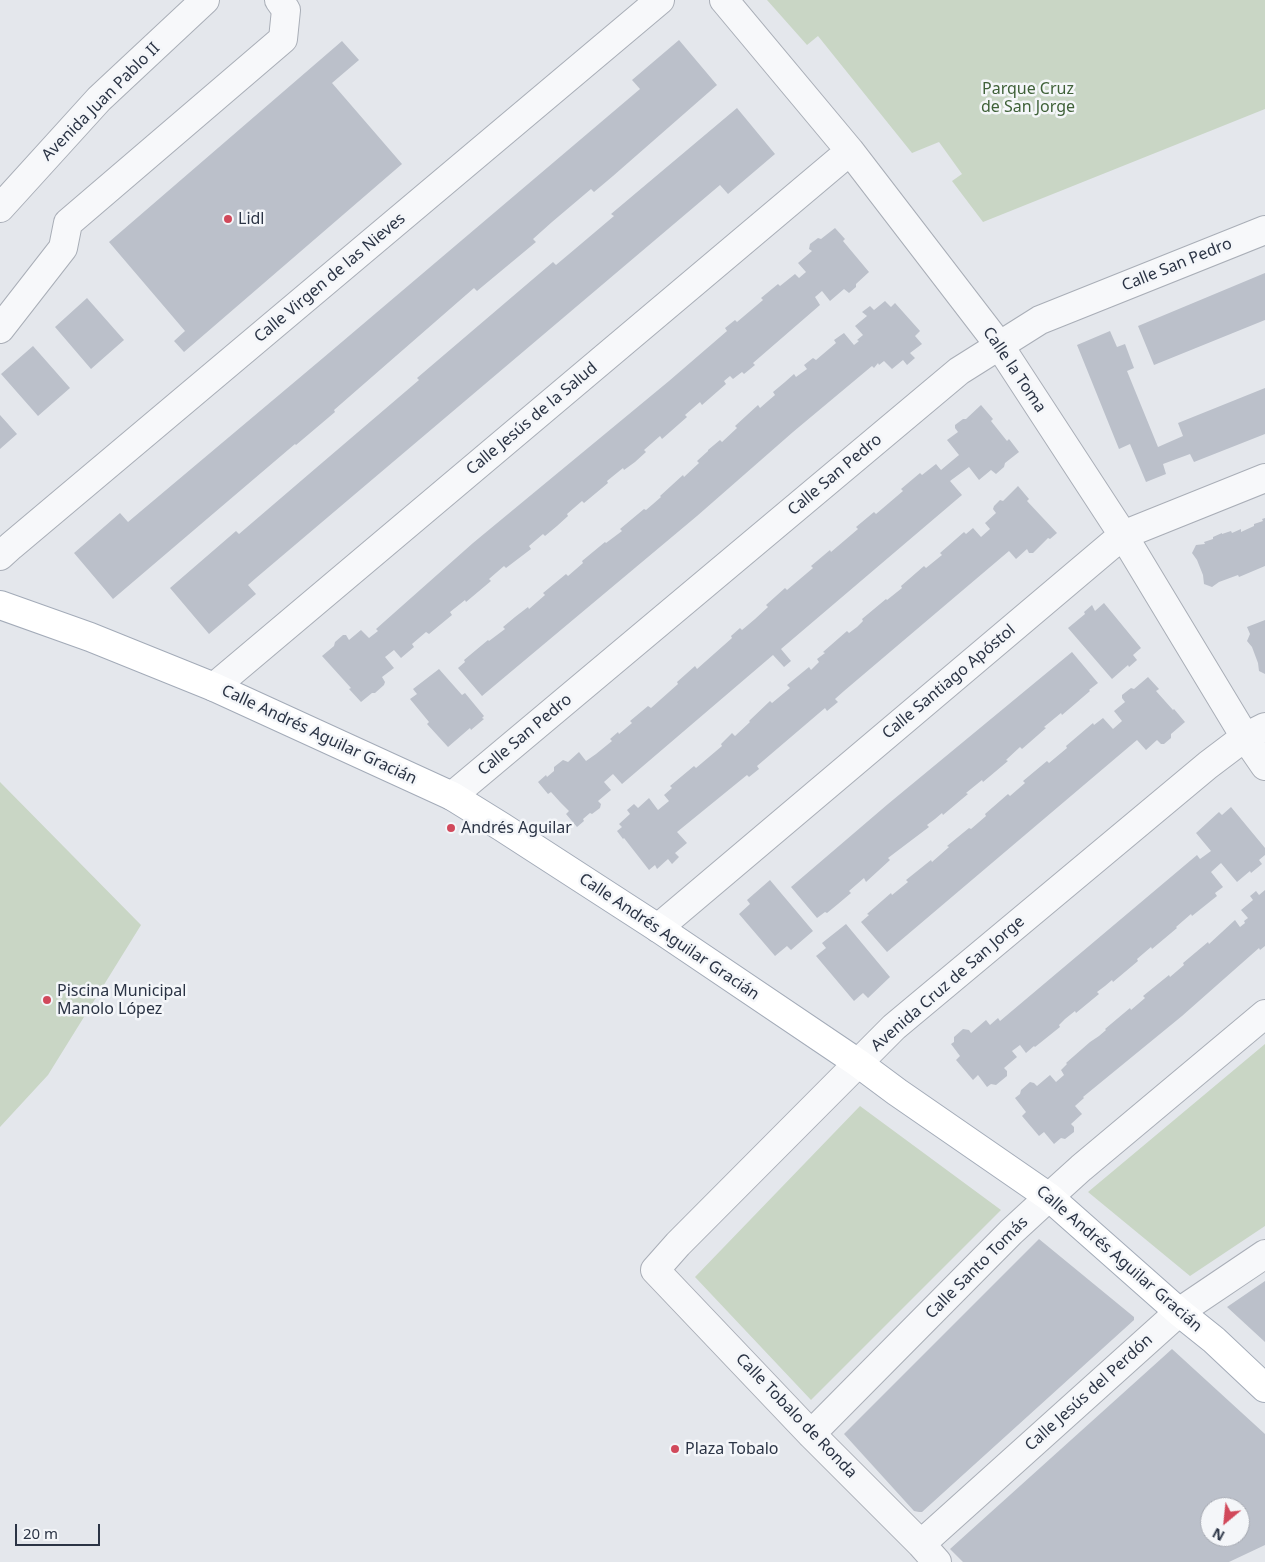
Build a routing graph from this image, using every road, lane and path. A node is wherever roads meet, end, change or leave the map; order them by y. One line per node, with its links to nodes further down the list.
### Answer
1 (205, 0): 6 (street, Avenida Juan Pablo II)
2 (279, 0): 8 (street)
3 (660, 0): 12 (street, Calle Virgen de las Nieves)
4 (724, 0): 5 (street, Calle la Toma)
5 (850, 151): 9 (street, Calle la Toma); 14 (street, Calle Jesús de la Salud)
6 (0, 208)
7 (1265, 230): 9 (street, Calle San Pedro)
8 (0, 329)
9 (999, 345): 11 (street, Calle la Toma); 17 (street, Calle San Pedro)
10 (1265, 478): 11 (street, Calle Santiago Apóstol)
11 (1123, 535): 15 (street, Calle la Toma); 18 (street, Calle Santiago Apóstol)
12 (0, 556)
13 (0, 605): 14 (main road, Calle Andrés Aguilar Gracián)
14 (214, 687): 17 (main road, Calle Andrés Aguilar Gracián)
15 (1255, 732): 16 (street, Calle la Toma); 20 (street, Avenida Cruz de San Jorge)
16 (1265, 766)
17 (452, 796): 18 (main road, Calle Andrés Aguilar Gracián)
18 (658, 928): 20 (main road, Calle Andrés Aguilar Gracián)
19 (1265, 1014): 21 (street, Calle Santo Tomás)
20 (858, 1063): 21 (main road, Calle Andrés Aguilar Gracián); 23 (street, Avenida Cruz de San Jorge)
21 (1049, 1196): 24 (main road, Calle Andrés Aguilar Gracián); 26 (street, Calle Santo Tomás)
22 (1265, 1254): 24 (street, Calle Jesús del Perdón)
23 (655, 1270): 26 (street, Calle Tobalo de Ronda)
24 (1179, 1312): 25 (main road, Calle Andrés Aguilar Gracián); 27 (street, Calle Jesús del Perdón)
25 (1265, 1388)
26 (811, 1434): 27 (street, Calle Tobalo de Ronda)
27 (929, 1553)

